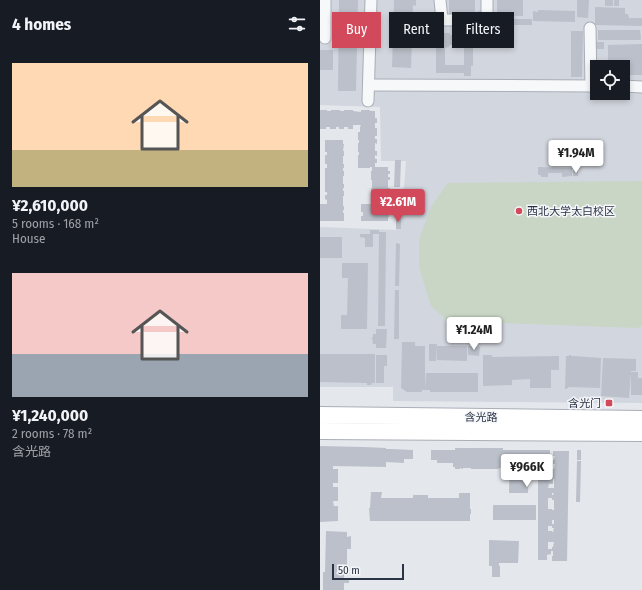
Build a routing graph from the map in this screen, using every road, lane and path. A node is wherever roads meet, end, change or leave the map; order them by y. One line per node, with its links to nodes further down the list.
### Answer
1 (325, 0): 6 (street)
2 (370, 0): 8 (street)
3 (440, 0): 4 (street)
4 (487, 0)
5 (590, 28): 7 (street)
6 (325, 38)
7 (592, 60)
8 (369, 85): 9 (street); 12 (street)
9 (590, 86)
10 (630, 86): 11 (street)
11 (642, 87)
12 (368, 101)
13 (320, 415): 14 (main road, 含光路)
14 (642, 419)
15 (320, 431): 16 (main road, 含光路)
16 (642, 433)

